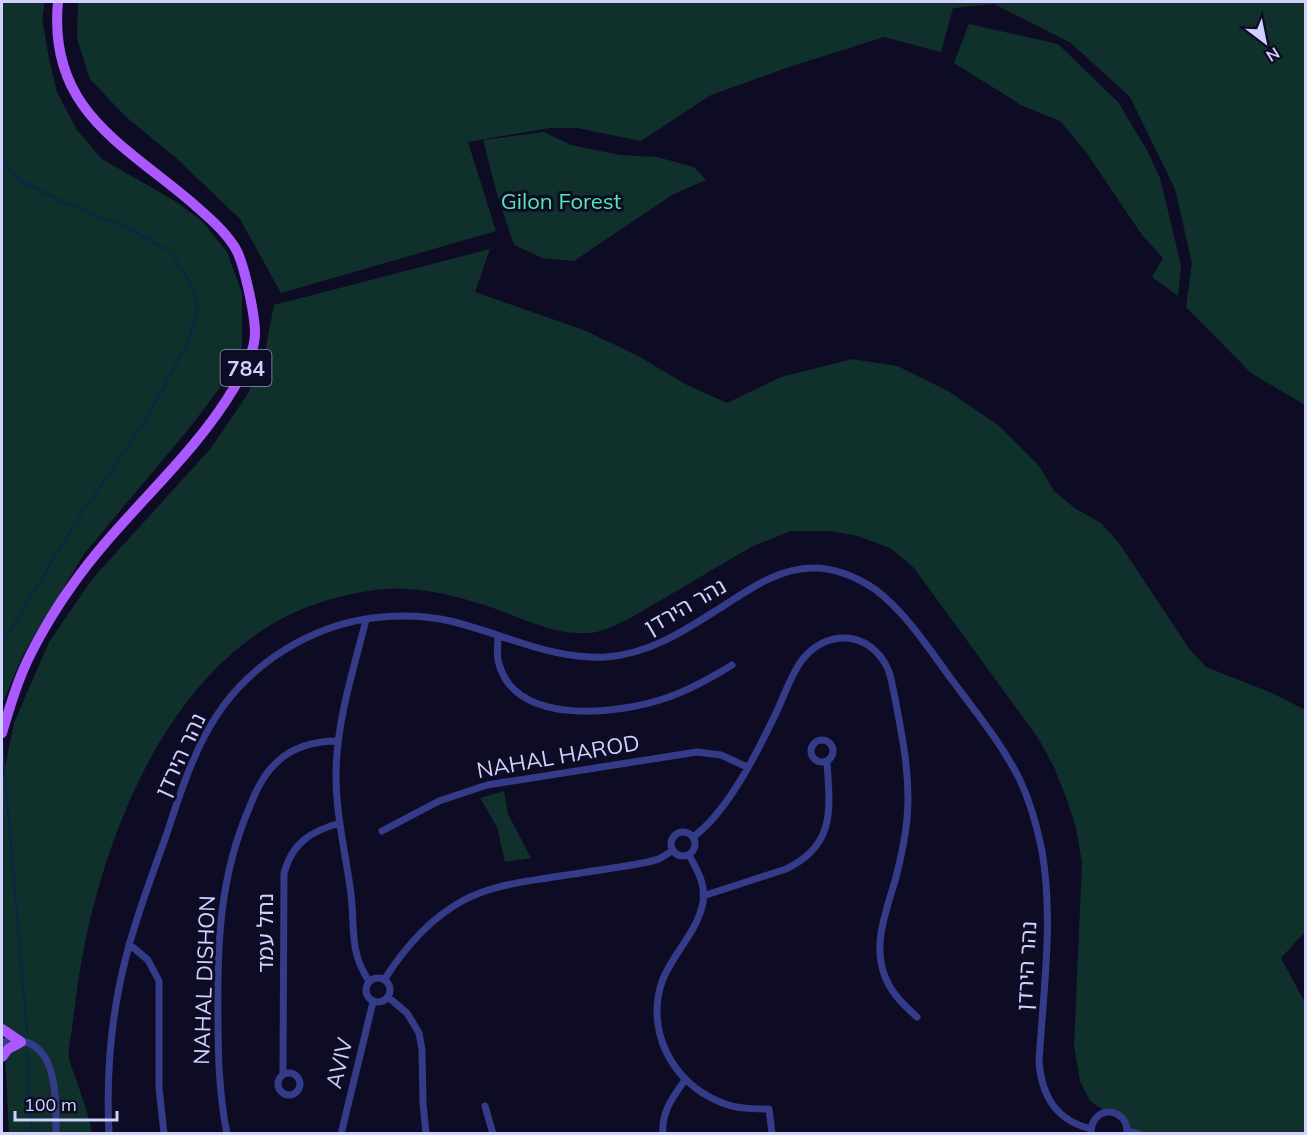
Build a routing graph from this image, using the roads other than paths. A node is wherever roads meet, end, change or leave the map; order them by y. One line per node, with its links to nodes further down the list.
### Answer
1 (58, 2): 5 (main road, 784)
2 (366, 620): 3 (street, נהר הירדן); 6 (street); 15 (street, נהר הירדן)
3 (498, 636): 4 (street); 28 (street, נהר הירדן)
4 (732, 665)
5 (2, 733)
6 (338, 741): 9 (street); 33 (street, NAHAL DISHON)
7 (827, 762): 14 (street)
8 (747, 767): 10 (street, NAHAL HAROD); 11 (street); 20 (street)
9 (340, 824): 17 (street); 25 (street, נחל עמד)
10 (382, 831)
11 (693, 837): 12 (street); 13 (street)
12 (672, 851): 13 (street); 16 (street)
13 (689, 855): 14 (street)
14 (703, 896): 26 (street)
15 (129, 944): 31 (street, נהר הירדן); 32 (street)
16 (384, 980): 17 (street); 18 (street)
17 (369, 981): 19 (street)
18 (388, 997): 19 (street); 35 (street)
19 (373, 1002): 34 (street, AVIV)
20 (917, 1017)
21 (2, 1029): 23 (main road)
22 (2, 1042): 23 (street)
23 (21, 1042): 24 (main road); 30 (street)
24 (2, 1057)
25 (283, 1074)
26 (685, 1080): 37 (street); 38 (street)
27 (485, 1106): 36 (street)
28 (1091, 1131): 29 (street)
29 (1127, 1132): 39 (street)
30 (56, 1134)
31 (110, 1134)
32 (164, 1134)
33 (227, 1134)
34 (341, 1134)
35 (426, 1134)
36 (493, 1134)
37 (663, 1134)
38 (772, 1134)
39 (1139, 1134)

